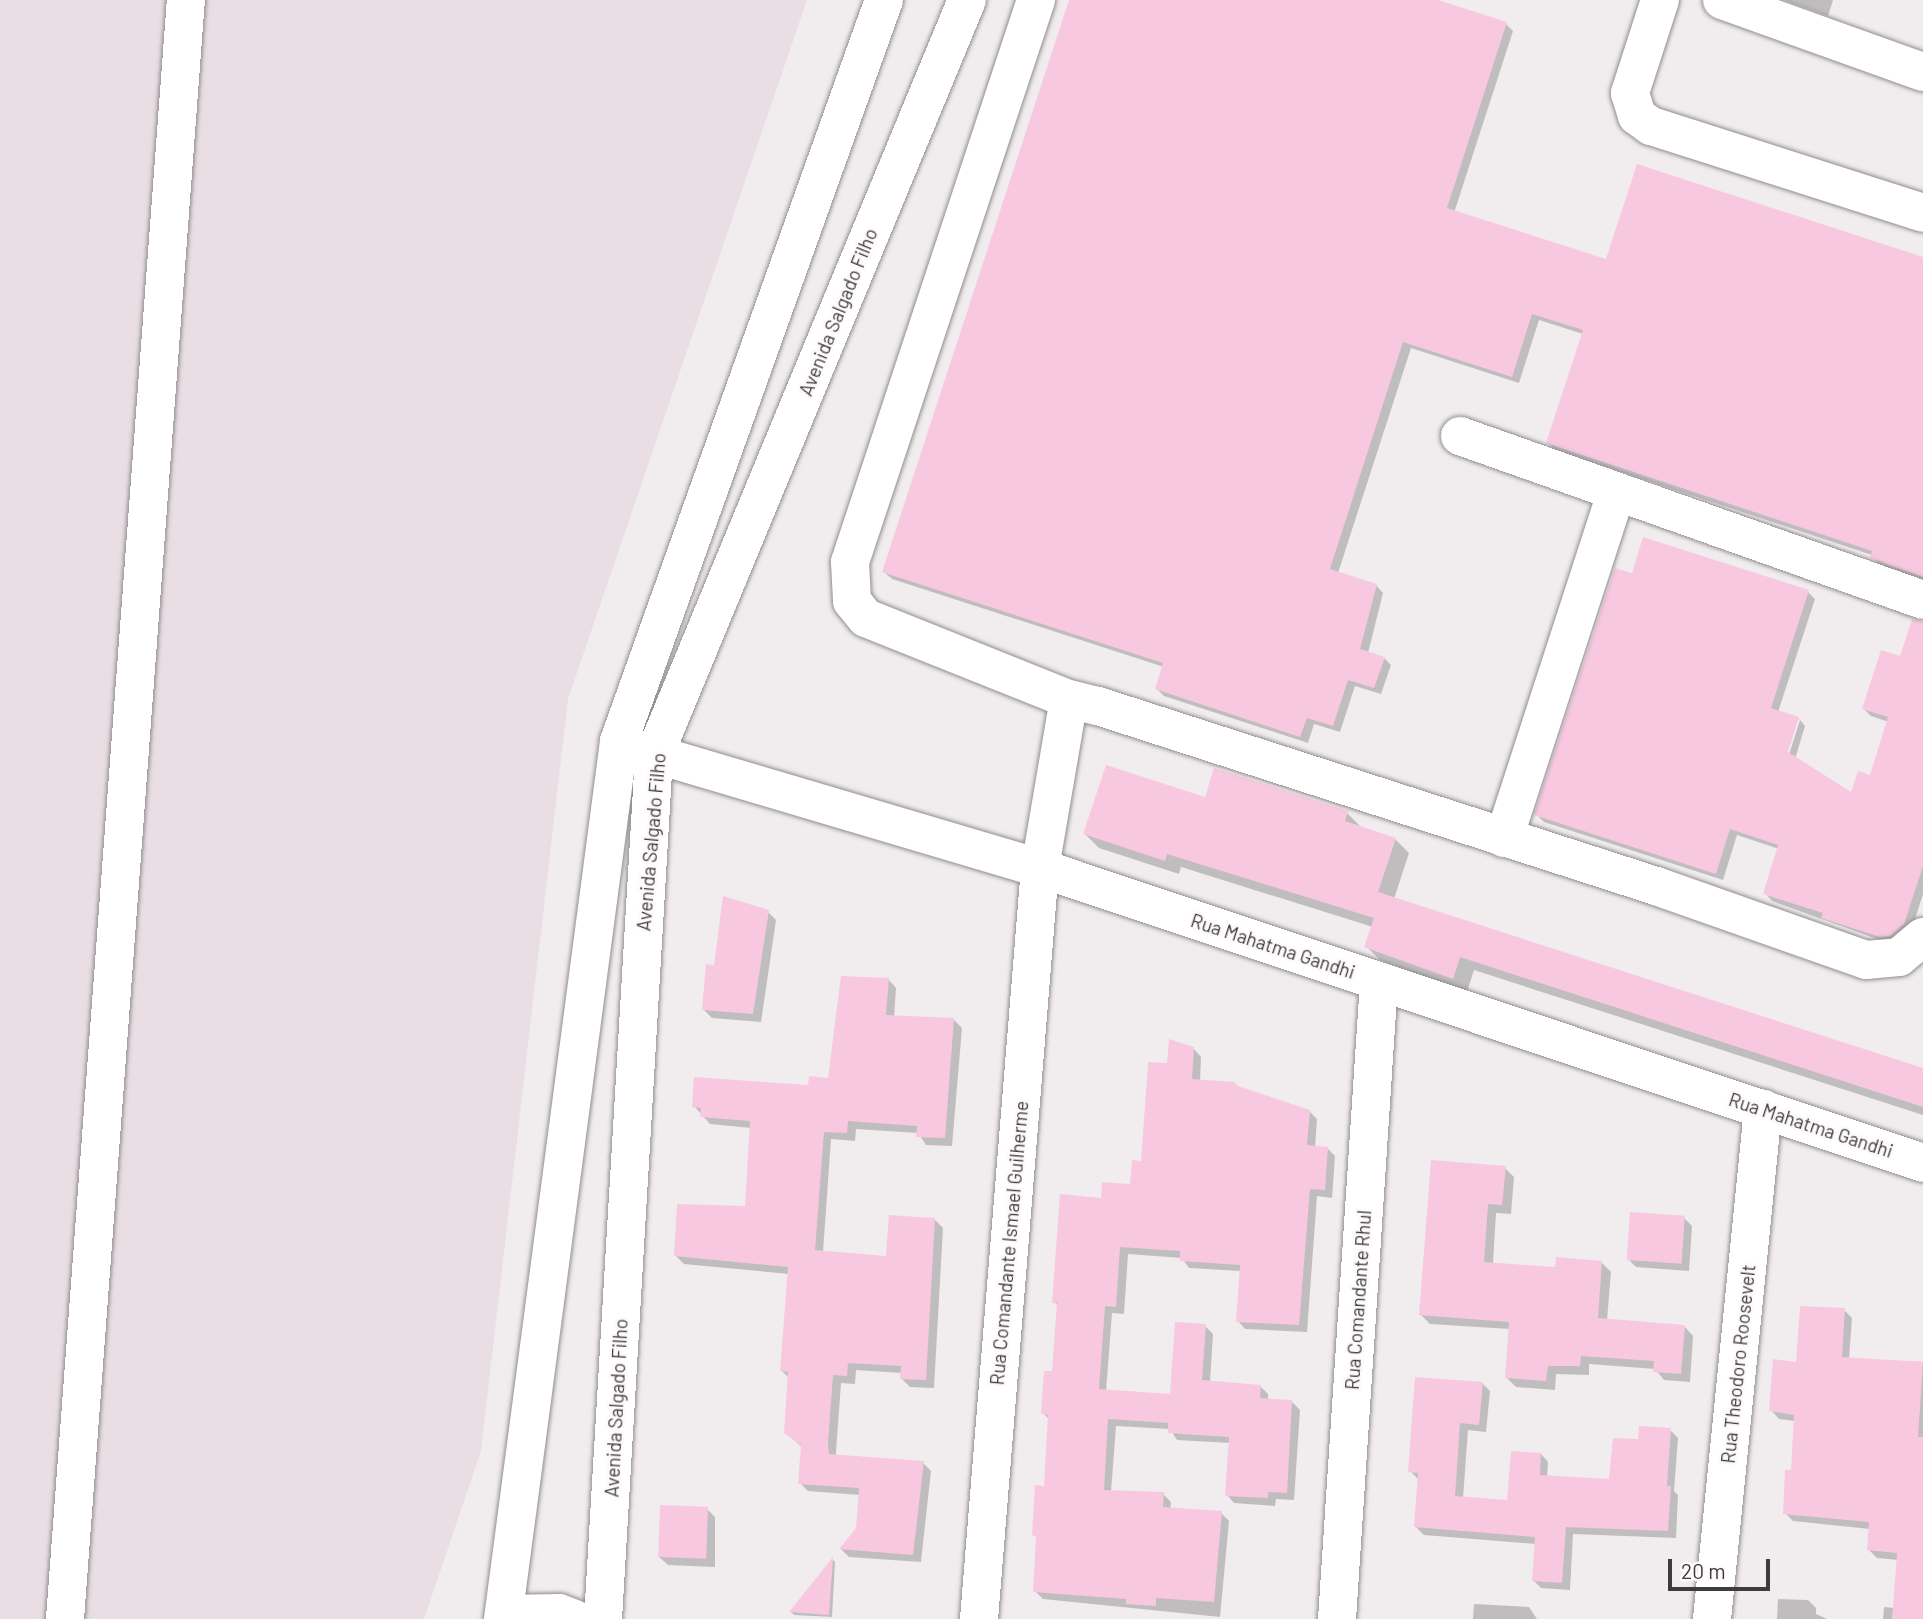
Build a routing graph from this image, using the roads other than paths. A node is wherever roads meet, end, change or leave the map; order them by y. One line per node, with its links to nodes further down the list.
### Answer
1 (186, 0): 22 (street)
2 (884, 0): 13 (street)
3 (967, 0): 14 (street, Avenida Salgado Filho)
4 (1036, 0): 12 (street)
5 (1660, 0): 8 (street)
6 (1722, 0): 7 (street)
7 (1923, 72)
8 (1923, 213)
9 (1460, 436): 10 (street)
10 (1616, 493): 11 (street); 15 (street)
11 (1923, 600)
12 (1069, 699): 15 (street); 16 (street, Rua Comandante Ismael Guilherme)
13 (619, 741): 14 (street, Rua Mahatma Gandhi); 21 (street)
14 (654, 756): 16 (street, Rua Mahatma Gandhi); 24 (street, Avenida Salgado Filho)
15 (1504, 838): 17 (street)
16 (1040, 868): 18 (street, Rua Mahatma Gandhi); 25 (street, Rua Comandante Ismael Guilherme)
17 (1923, 937)
18 (1379, 981): 19 (street, Rua Mahatma Gandhi); 26 (street, Rua Comandante Rhul)
19 (1763, 1109): 20 (street, Rua Mahatma Gandhi); 27 (street, Rua Theodoro Roosevelt)
20 (1923, 1163)
21 (504, 1617): 23 (street)
22 (65, 1619)
23 (575, 1619)
24 (603, 1619)
25 (979, 1619)
26 (1337, 1619)
27 (1712, 1619)

